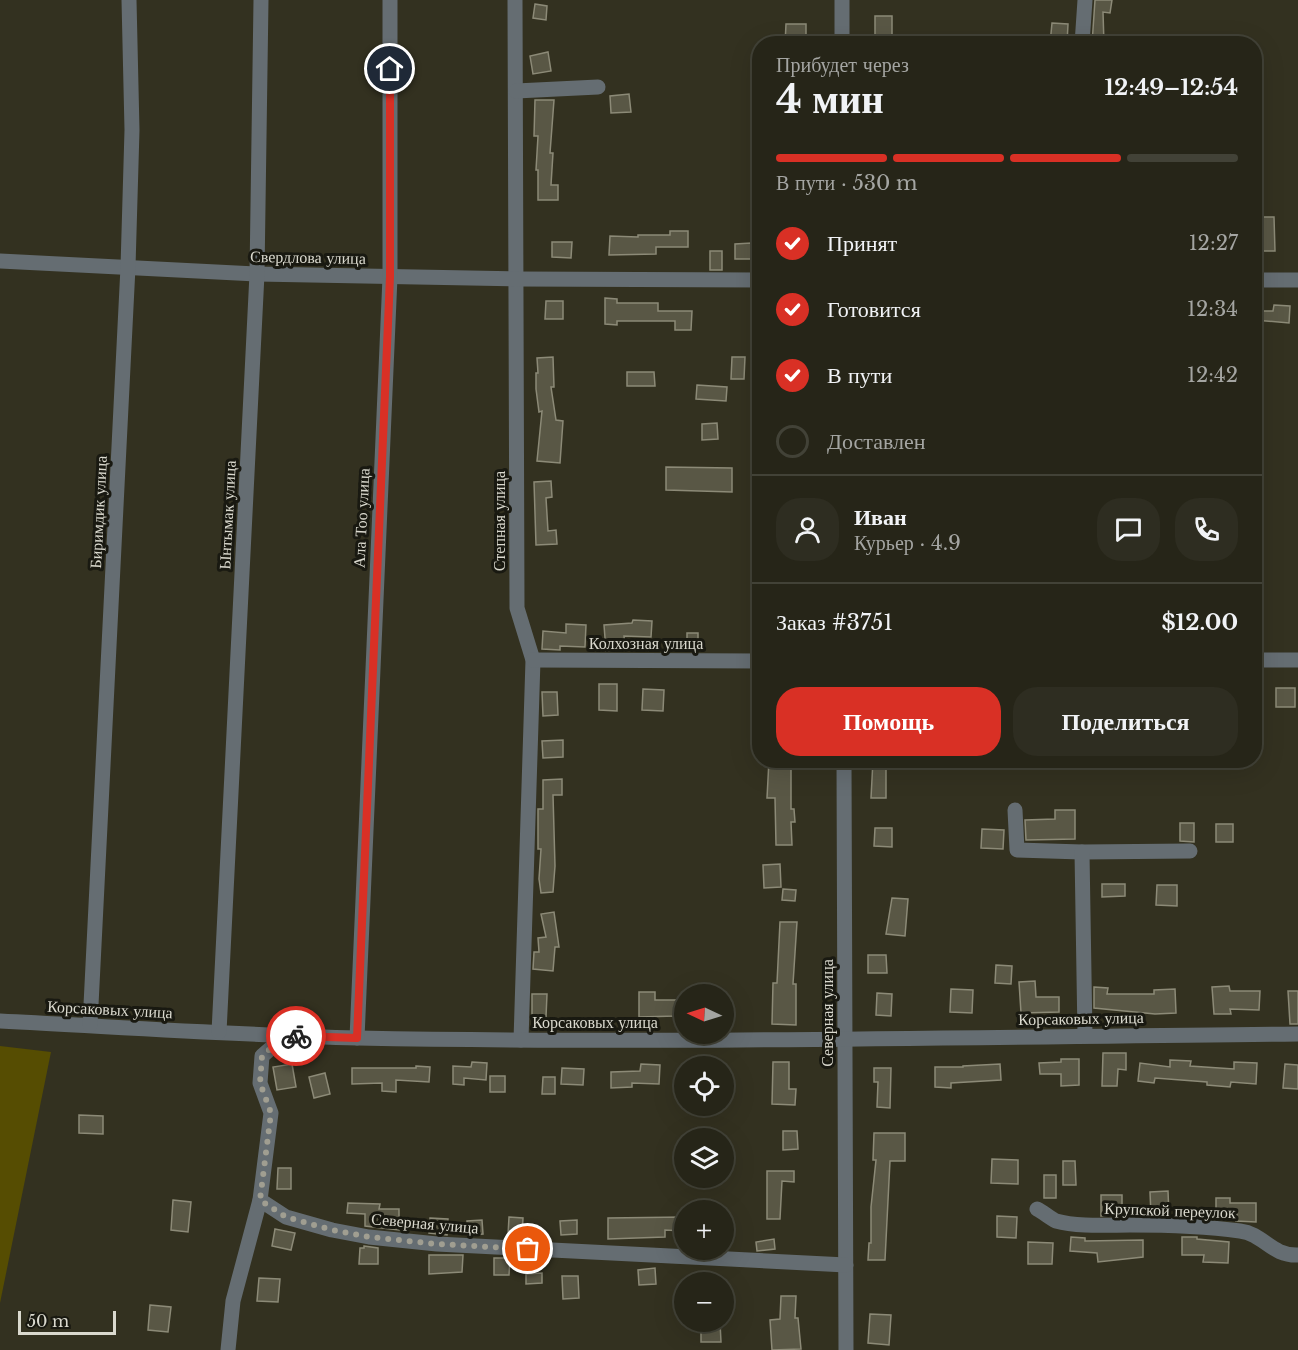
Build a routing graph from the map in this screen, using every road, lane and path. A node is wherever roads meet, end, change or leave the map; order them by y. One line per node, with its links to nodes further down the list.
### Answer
1 (129, 0): 12 (street, Биримдик улица)
2 (261, 0): 13 (street, Ынтымак улица)
3 (390, 0): 14 (street, Ала Тоо улица)
4 (515, 0): 10 (street, Степная улица)
5 (842, 0): 7 (street)
6 (1085, 0): 8 (street)
7 (842, 36)
8 (1083, 36)
9 (598, 87): 10 (street)
10 (516, 92): 15 (street, Степная улица)
11 (0, 261): 12 (street, Свердлова улица)
12 (128, 267): 13 (street, Свердлова улица); 28 (street, Биримдик улица)
13 (257, 274): 14 (street, Свердлова улица); 29 (street, Ынтымак улица)
14 (390, 277): 15 (street, Свердлова улица); 33 (street, Ала Тоо улица)
15 (518, 279): 16 (street, Свердлова улица); 19 (street, Степная улица)
16 (752, 280)
17 (1262, 280): 18 (street)
18 (1298, 280)
19 (533, 660): 22 (street, Колхозная улица); 35 (street, Степная улица)
20 (1262, 660): 21 (street)
21 (1298, 660)
22 (752, 661)
23 (844, 768): 34 (street, Северная улица)
24 (1015, 810): 26 (street)
25 (1190, 851): 26 (street)
26 (1082, 852): 32 (street)
27 (0, 1021): 28 (street, Корсаковых улица)
28 (90, 1025): 29 (street, Корсаковых улица)
29 (219, 1032): 31 (street, Корсаковых улица)
30 (1298, 1034): 32 (street, Корсаковых улица)
31 (285, 1036): 33 (street, Корсаковых улица); 36 (street)
32 (1084, 1036): 34 (street, Корсаковых улица)
33 (357, 1038): 35 (street, Корсаковых улица)
34 (845, 1039): 35 (street, Корсаковых улица); 39 (street, Северная улица)
35 (521, 1040)
36 (260, 1200): 39 (street, Северная улица); 40 (street)
37 (1037, 1209): 38 (street, Крупской переулок)
38 (1298, 1256)
39 (846, 1265): 41 (street, Северная улица)
40 (228, 1350)
41 (846, 1350)

